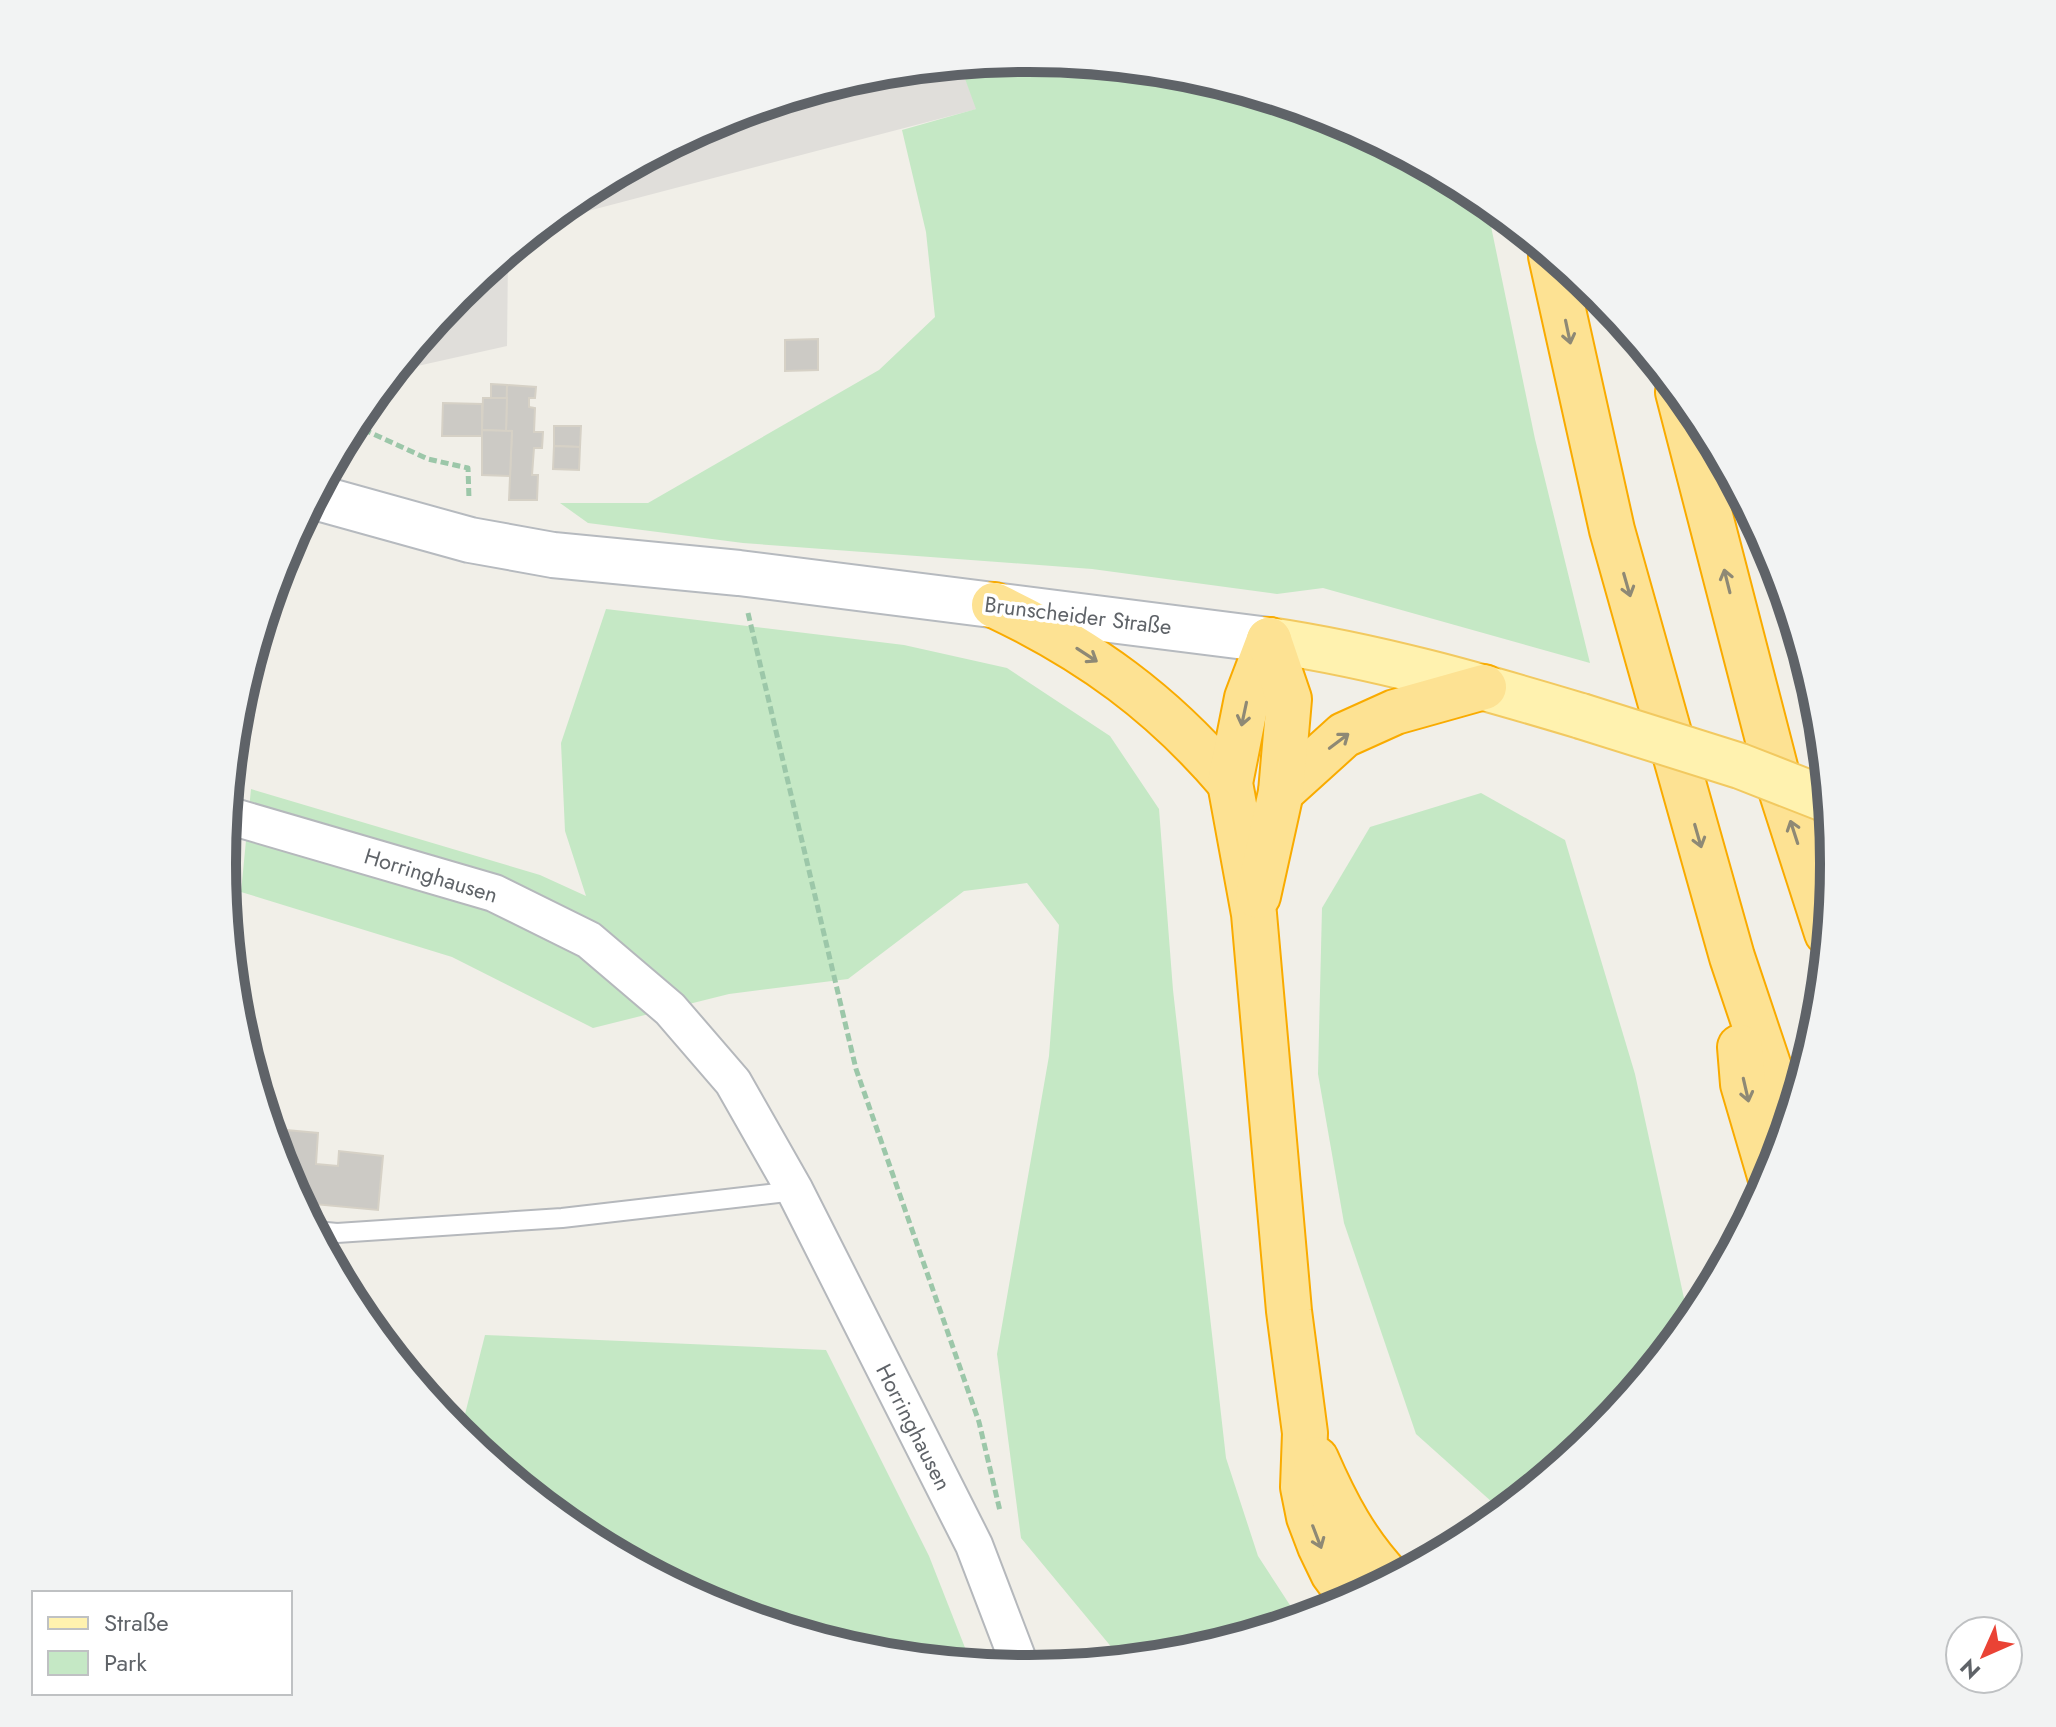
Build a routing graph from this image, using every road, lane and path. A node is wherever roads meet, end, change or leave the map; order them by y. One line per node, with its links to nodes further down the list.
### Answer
1 (1555, 272): 16 (highway, one-way to 16)
2 (1686, 425): 14 (highway, one-way to 2)
3 (365, 432): 5 (path)
4 (325, 500): 5 (main road, Brunscheider Straße)
5 (470, 540): 6 (main road, Brunscheider Straße)
6 (739, 573): 7 (main road, Brunscheider Straße); 22 (path)
7 (994, 605): 8 (main road, Brunscheider Straße); 10 (highway, one-way to 10)
8 (1269, 640): 9 (main road, Brunscheider Straße); 10 (highway, one-way to 10); 11 (highway)
9 (1484, 687): 11 (highway, one-way to 9); 12 (main road, Brunscheider Straße, bridge)
10 (1230, 783): 15 (highway)
11 (1281, 792): 15 (highway)
12 (1816, 796)
13 (238, 818): 19 (street, Horringhausen)
14 (1818, 906)
15 (1254, 914): 21 (highway)
16 (1732, 957): 17 (highway); 18 (highway, one-way to 18)
17 (1781, 1104)
18 (1764, 1154)
19 (795, 1191): 20 (lane); 25 (street, Horringhausen)
20 (328, 1232)
21 (1305, 1433): 23 (highway); 24 (highway, one-way to 24)
22 (1001, 1514)
23 (1382, 1571)
24 (1344, 1589)
25 (1016, 1655)

